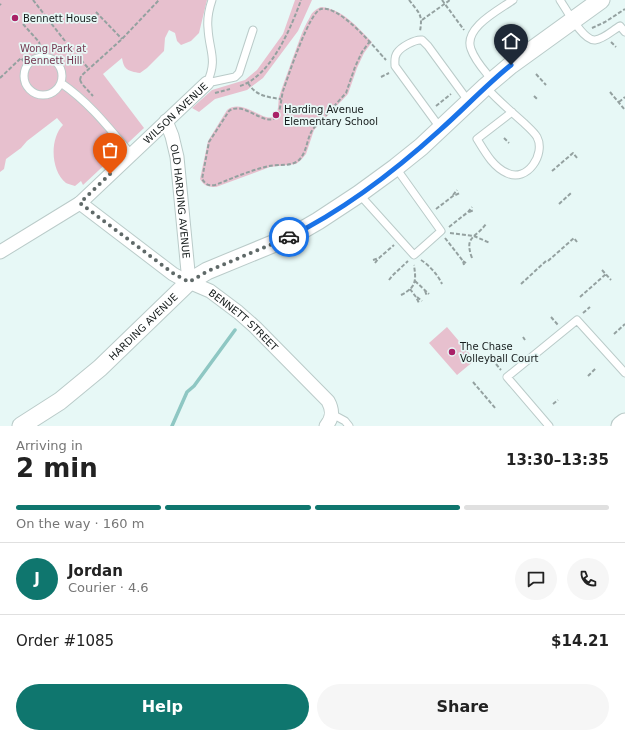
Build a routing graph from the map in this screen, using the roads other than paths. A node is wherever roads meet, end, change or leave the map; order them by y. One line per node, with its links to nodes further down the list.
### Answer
1 (212, 0): 10 (lane, WILSON AVENUE)
2 (513, 0): 9 (lane)
3 (560, 0): 5 (lane)
4 (601, 0): 5 (street, HARDING AVENUE)
5 (573, 19): 7 (lane); 9 (street, HARDING AVENUE)
6 (252, 30): 10 (lane)
7 (625, 32)
8 (61, 83): 8 (lane); 15 (lane)
9 (489, 83): 11 (street, HARDING AVENUE); 12 (lane)
10 (211, 88): 13 (street, WILSON AVENUE)
11 (469, 102): 14 (street, HARDING AVENUE); 14 (lane)
12 (512, 112): 12 (lane)
13 (166, 121): 15 (street, WILSON AVENUE); 20 (street, OLD HARDING AVENUE)
14 (441, 129): 16 (street, HARDING AVENUE)
15 (131, 154): 18 (street, WILSON AVENUE)
16 (396, 167): 17 (street, HARDING AVENUE); 17 (lane)
17 (359, 194): 20 (street, HARDING AVENUE)
18 (80, 203): 19 (street, WILSON AVENUE); 20 (street, BENNETT STREET)
19 (0, 252)
20 (189, 282): 22 (street, BENNETT STREET); 24 (street, HARDING AVENUE)
21 (625, 373): 26 (lane)
22 (329, 420): 25 (lane)
23 (625, 423): 27 (main road)
24 (21, 426)
25 (349, 426)
26 (549, 426)
27 (621, 426)

